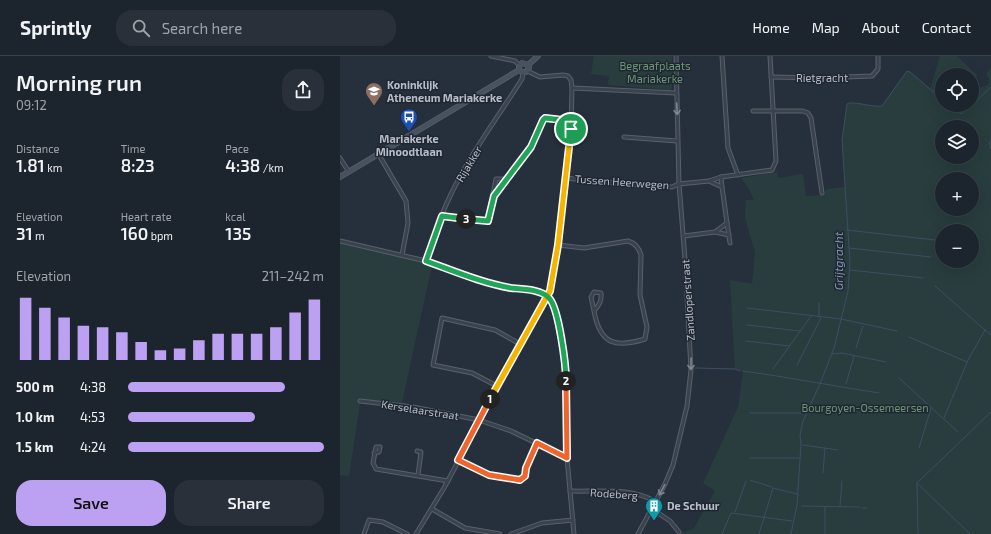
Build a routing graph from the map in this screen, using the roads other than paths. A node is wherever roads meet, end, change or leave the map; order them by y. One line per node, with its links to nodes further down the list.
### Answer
1 (491, 56): 8 (street)
2 (538, 56): 7 (street)
3 (676, 56): 11 (street, Zandloperstraat)
4 (722, 56): 20 (street)
5 (770, 56): 9 (street, Tussen Heerwegen)
6 (878, 56): 9 (street, Rietgracht)
7 (528, 65): 8 (street); 8 (street)
8 (522, 70): 10 (street); 17 (street); 30 (street, Rijakker)
9 (771, 77): 13 (street, Tussen Heerwegen)
10 (572, 88): 11 (street); 14 (street)
11 (676, 93): 16 (street, Zandloperstraat, one-way to 16)
12 (753, 111): 13 (street)
13 (772, 112): 20 (street, Tussen Heerwegen); 28 (street)
14 (572, 121): 23 (street); 24 (street)
15 (624, 137): 16 (street)
16 (677, 141): 26 (street, Zandloperstraat)
17 (379, 155): 19 (street); 38 (street)
18 (340, 158): 19 (street)
19 (349, 172): 22 (street)
20 (738, 175): 21 (street, Tussen Heerwegen)
21 (721, 177): 25 (street, Tussen Heerwegen); 27 (street)
22 (340, 178)
23 (565, 178): 26 (street, Tussen Heerwegen); 37 (street)
24 (506, 179): 29 (street); 29 (street)
25 (709, 181): 26 (street, Tussen Heerwegen); 27 (street)
26 (679, 184): 34 (street, Zandloperstraat)
27 (722, 187): 31 (street)
28 (822, 193)
29 (494, 196): 30 (street)
30 (442, 216): 39 (street, Rijakker)
31 (727, 223): 32 (street); 33 (street)
32 (715, 232): 33 (street); 34 (street)
33 (729, 235): 36 (street)
34 (684, 236): 56 (street, Zandloperstraat, one-way to 56)
35 (340, 241): 38 (street)
36 (730, 243)
37 (558, 245): 40 (street); 41 (street)
38 (402, 255): 39 (street)
39 (426, 261): 40 (street)
40 (548, 296): 42 (street); 51 (street)
41 (594, 311): 41 (street)
42 (520, 344): 43 (street); 43 (street)
43 (496, 386): 45 (street)
44 (360, 401): 45 (street, Kerselaarstraat)
45 (479, 420): 46 (street, Kerselaarstraat); 52 (street)
46 (537, 443): 51 (street, Kerselaarstraat); 52 (street)
47 (417, 451): 48 (street)
48 (421, 452): 49 (street); 53 (street)
49 (425, 452)
50 (374, 453): 53 (street)
51 (567, 458): 55 (street)
52 (458, 460): 54 (street)
53 (418, 475): 54 (street)
54 (448, 481): 57 (street)
55 (570, 491): 56 (street, Rodeberg); 59 (street)
56 (656, 502): 58 (street, Zandloperstraat)
57 (432, 509): 63 (street); 64 (street)
58 (652, 510): 60 (street); 67 (street, Zandloperstraat)
59 (573, 520): 65 (street); 66 (street)
60 (679, 532)
61 (364, 534): 62 (street)
62 (407, 534)
63 (416, 534)
64 (500, 534)
65 (511, 534)
66 (574, 534)
67 (638, 534)

